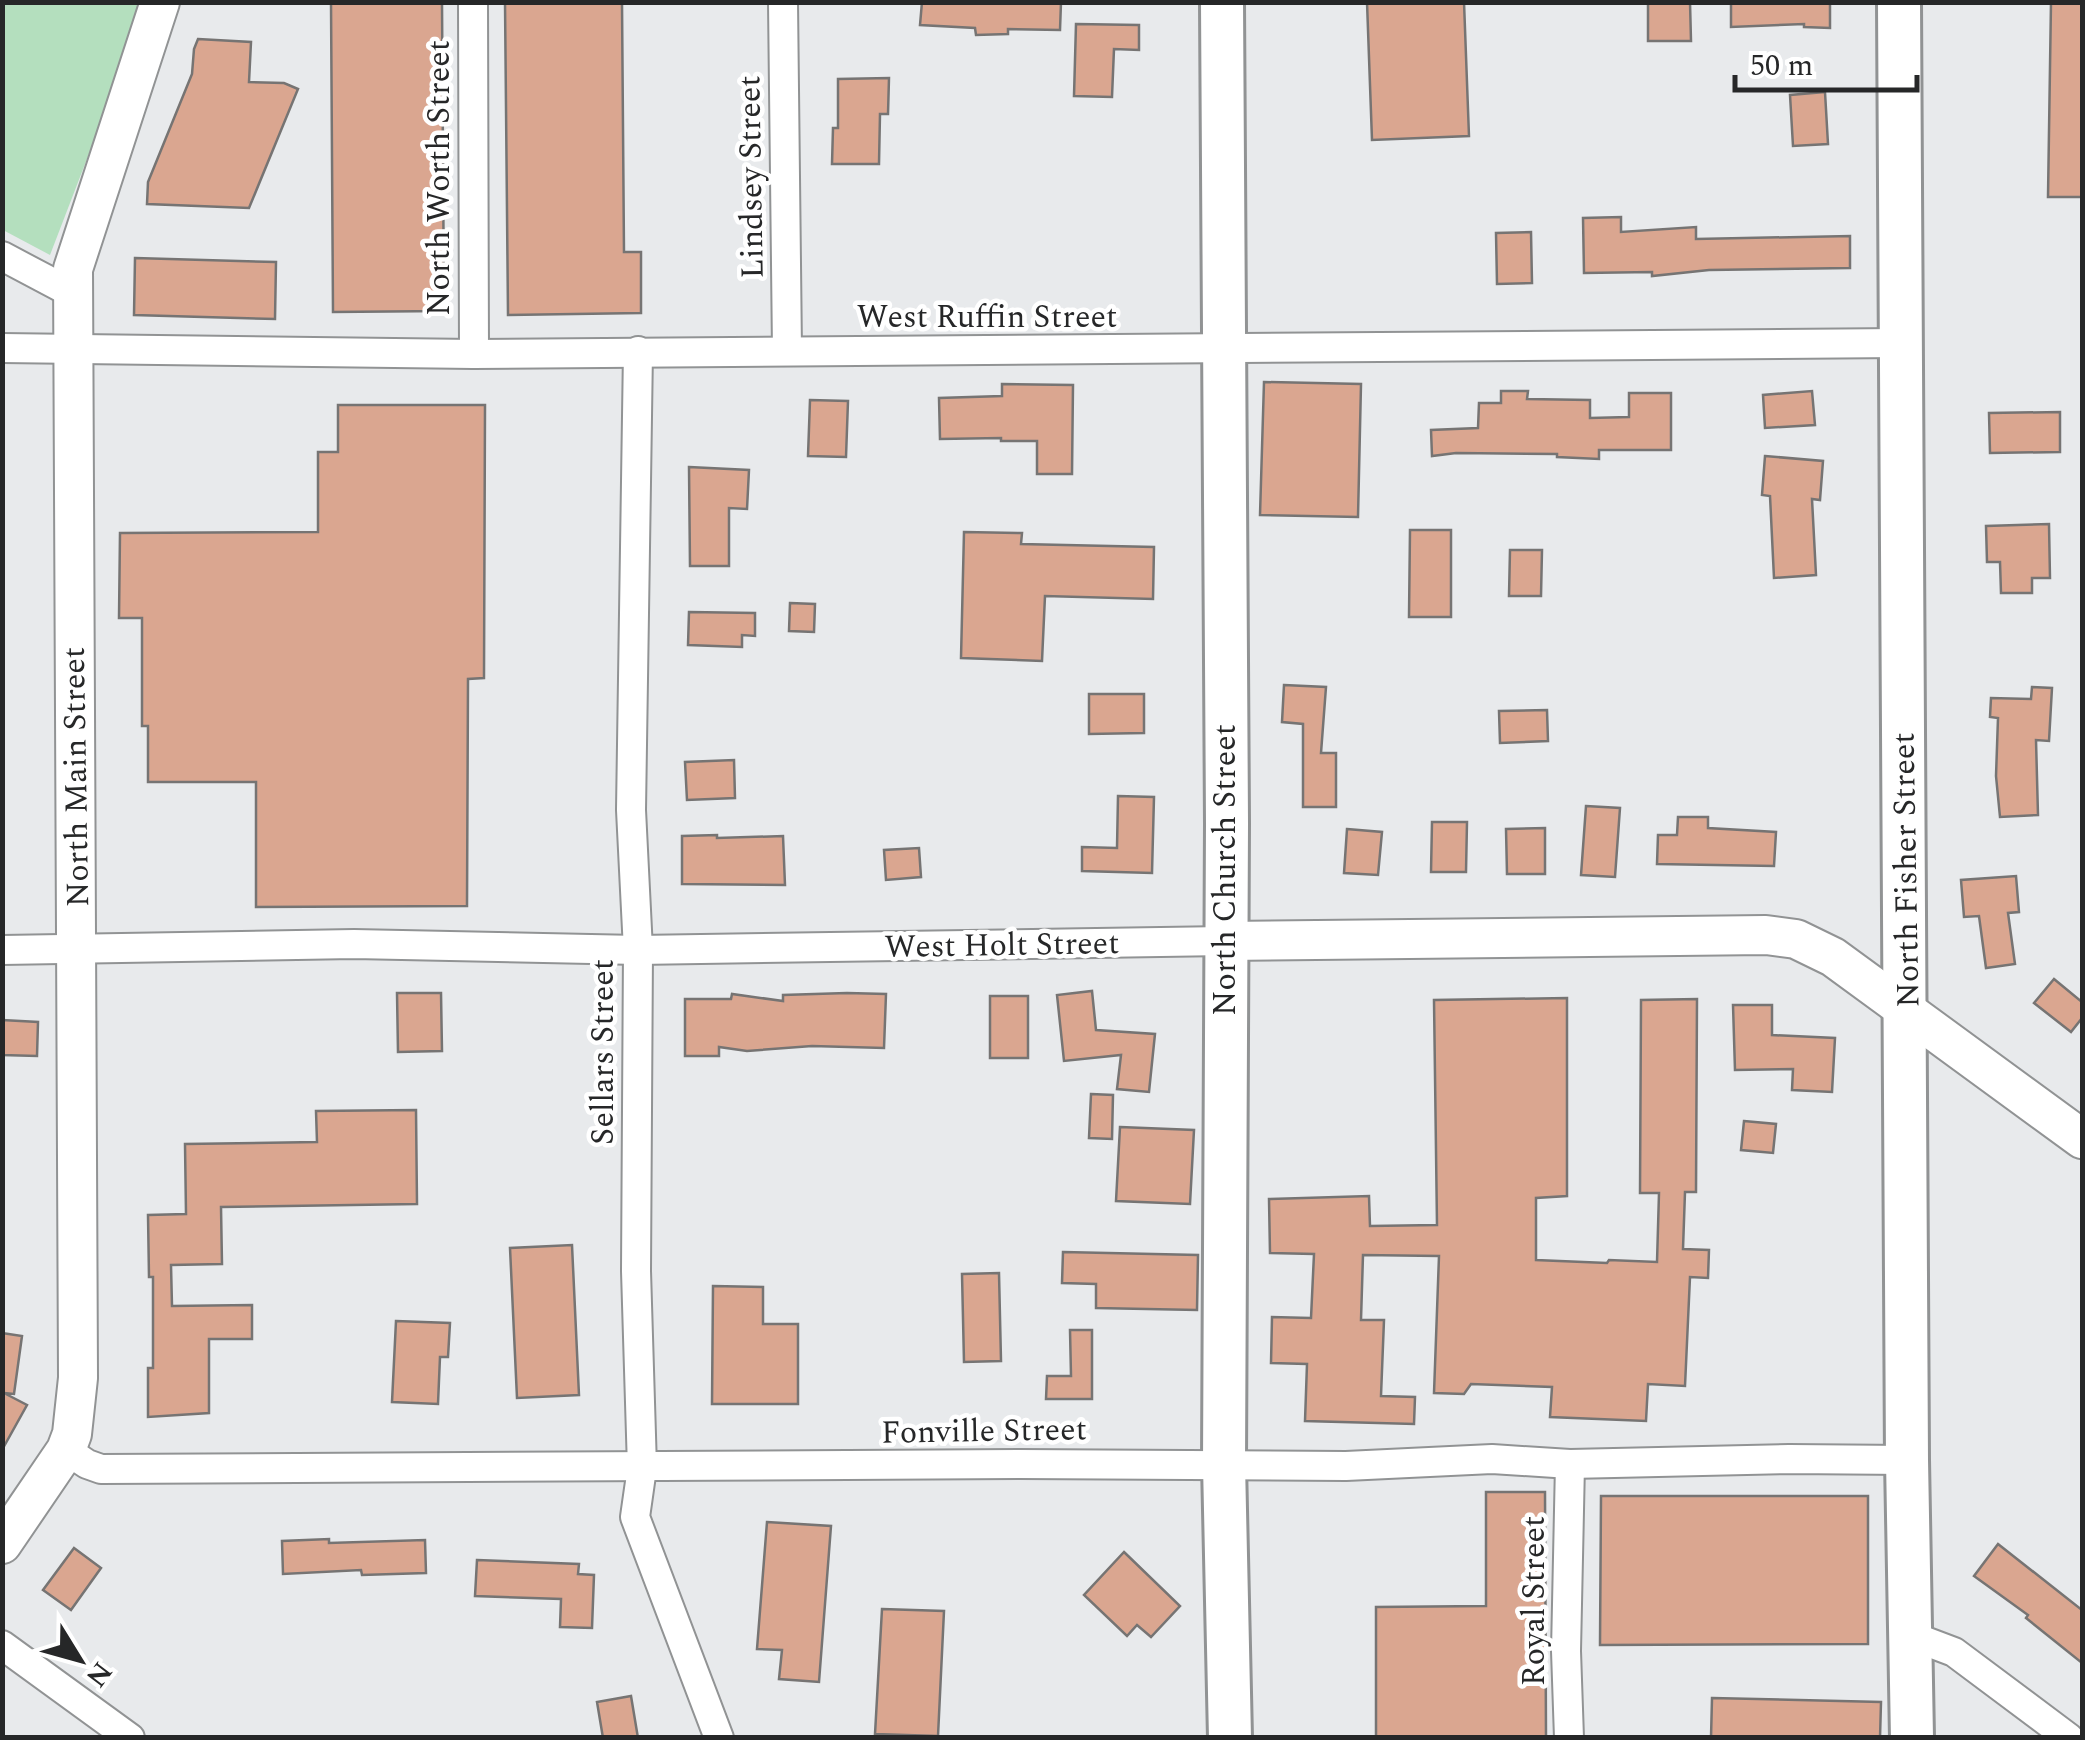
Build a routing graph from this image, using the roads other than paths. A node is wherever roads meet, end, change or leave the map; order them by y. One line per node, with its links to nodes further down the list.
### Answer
1 (160, 2): 7 (street, North Main Street)
2 (473, 2): 14 (street, North Worth Street)
3 (782, 2): 13 (street, Lindsey Street)
4 (1222, 2): 11 (main road, North Church Street)
5 (1899, 2): 8 (main road, North Fisher Street)
6 (2, 256): 7 (street)
7 (74, 294): 10 (street, North Main Street)
8 (1900, 343): 11 (street, West Ruffin Street); 19 (main road, North Fisher Street)
9 (2, 348): 10 (street, West Ruffin Street)
10 (73, 350): 14 (street, West Ruffin Street); 17 (street, North Main Street)
11 (1224, 350): 13 (street, West Ruffin Street); 15 (main road, North Church Street)
12 (638, 351): 13 (street, West Ruffin Street); 14 (street, West Ruffin Street); 18 (street, Sellars Street)
13 (786, 352)
14 (474, 354)
15 (1225, 940): 18 (street, West Holt Street); 19 (street, West Holt Street); 23 (main road, North Church Street)
16 (2, 950): 17 (street, West Holt Street)
17 (77, 950): 18 (street, West Holt Street); 21 (street, North Main Street)
18 (638, 950): 25 (street, Sellars Street)
19 (1906, 1009): 20 (street, West Holt Street); 22 (main road, North Fisher Street)
20 (2082, 1139)
21 (66, 1450): 25 (street, Fonville Street); 26 (street, North Main Street)
22 (1908, 1460): 24 (street, Fonville Street); 27 (main road, North Fisher Street)
23 (1224, 1464): 24 (street, Fonville Street); 25 (street, Fonville Street); 31 (main road, North Church Street)
24 (1570, 1464): 32 (street, Royal Street)
25 (642, 1468): 30 (street, Sellars Street)
26 (2, 1544)
27 (1910, 1635): 33 (main road, North Fisher Street); 34 (street)
28 (2, 1645): 29 (street)
29 (130, 1738)
30 (720, 1738)
31 (1230, 1738)
32 (1569, 1738)
33 (1912, 1738)
34 (2069, 1738)

